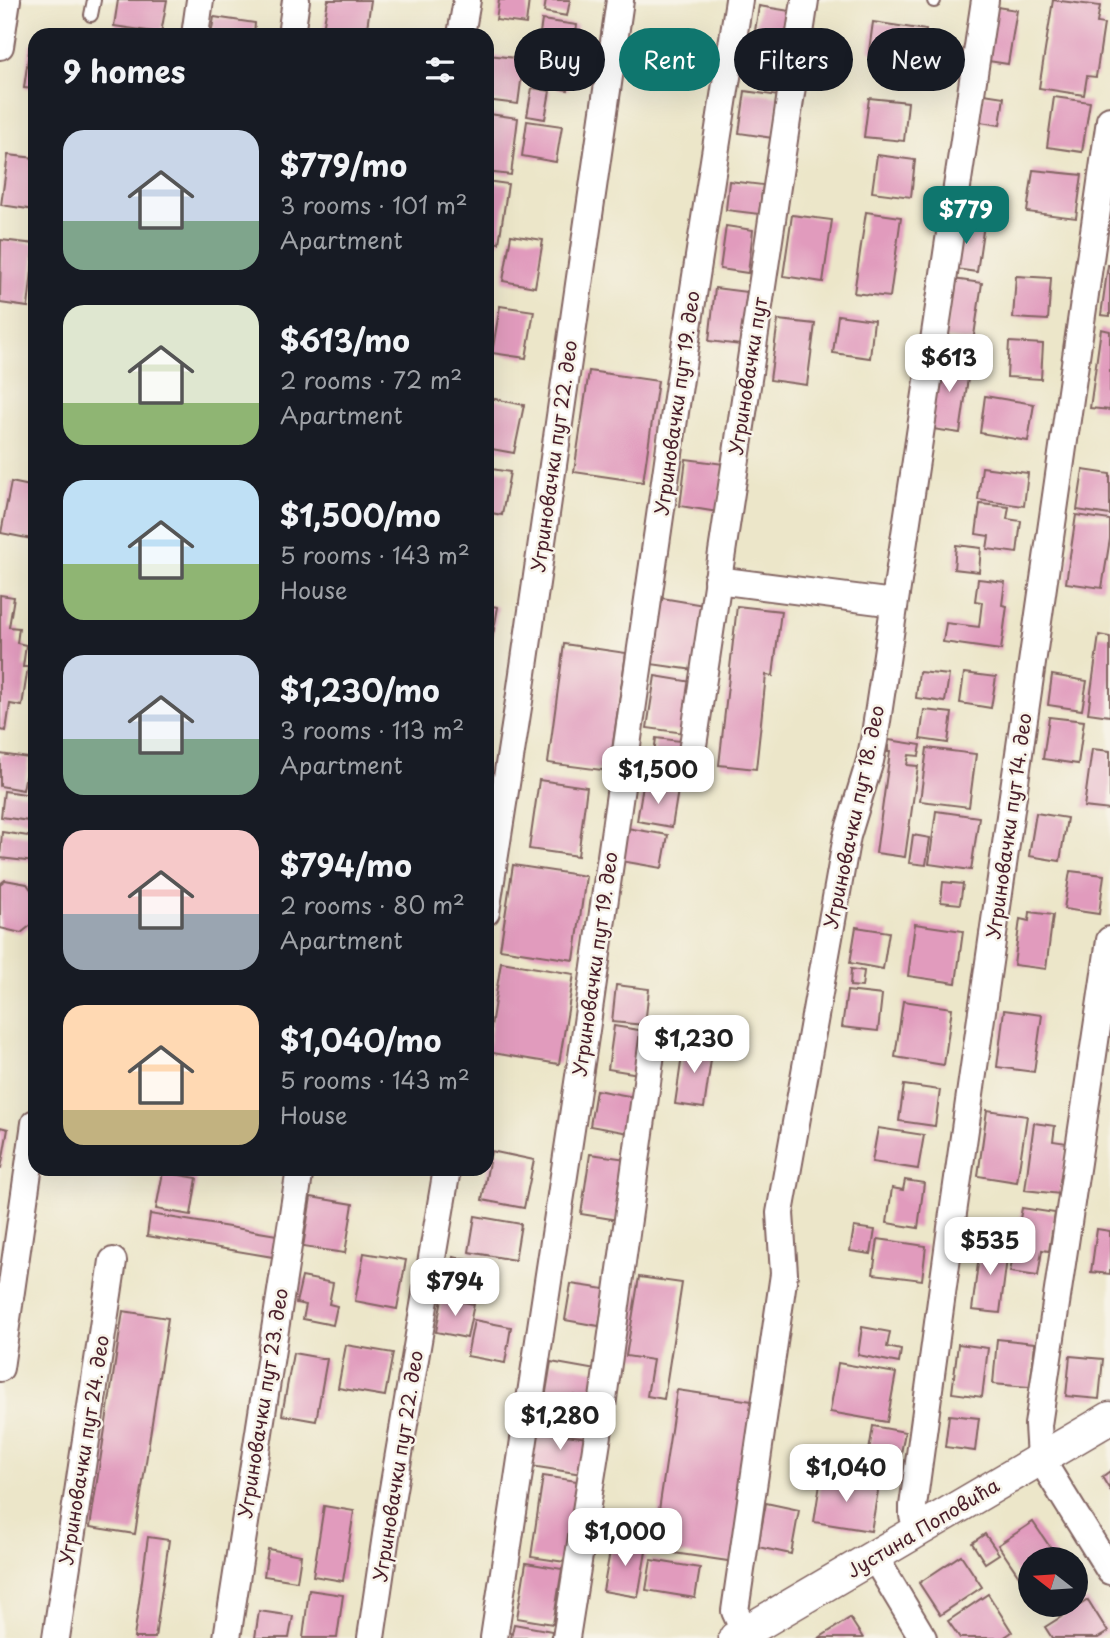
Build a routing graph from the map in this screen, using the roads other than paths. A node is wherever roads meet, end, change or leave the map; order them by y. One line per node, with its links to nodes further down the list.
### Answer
1 (7, 0): 14 (street)
2 (94, 0): 10 (lane)
3 (200, 0): 11 (street)
4 (296, 0): 12 (street)
5 (467, 0): 13 (street)
6 (620, 0): 19 (street, Угриновачки пут 22. део)
7 (738, 0): 36 (street, Угриновачки пут 19. део)
8 (805, 0): 16 (street, Угриновачки пут)
9 (985, 0): 17 (street, Угриновачки пут 18. део)
10 (91, 15)
11 (196, 28)
12 (292, 28)
13 (462, 28)
14 (0, 46)
15 (1110, 120): 29 (street, Угриновачки пут 14. део)
16 (717, 580): 17 (street); 18 (street, Угриновачки пут)
17 (894, 603): 32 (street, Угриновачки пут 18. део)
18 (692, 752)
19 (494, 861)
20 (1110, 940): 28 (street)
21 (654, 1032): 37 (street)
22 (28, 1172): 26 (street)
23 (299, 1176): 34 (street, Угриновачки пут 23. део)
24 (446, 1176): 35 (street, Угриновачки пут 22. део)
25 (113, 1261): 33 (street, Угриновачки пут 24. део)
26 (0, 1368)
27 (1110, 1418): 28 (street, Јустина Поповића)
28 (1040, 1458): 29 (street, Јустина Поповића); 31 (street)
29 (922, 1530): 30 (street, Јустина Поповића)
30 (875, 1558): 32 (street, Јустина Поповића); 38 (street)
31 (1110, 1571)
32 (740, 1635)
33 (56, 1638)
34 (227, 1638)
35 (371, 1638)
36 (494, 1638)
37 (566, 1638)
38 (923, 1638)

